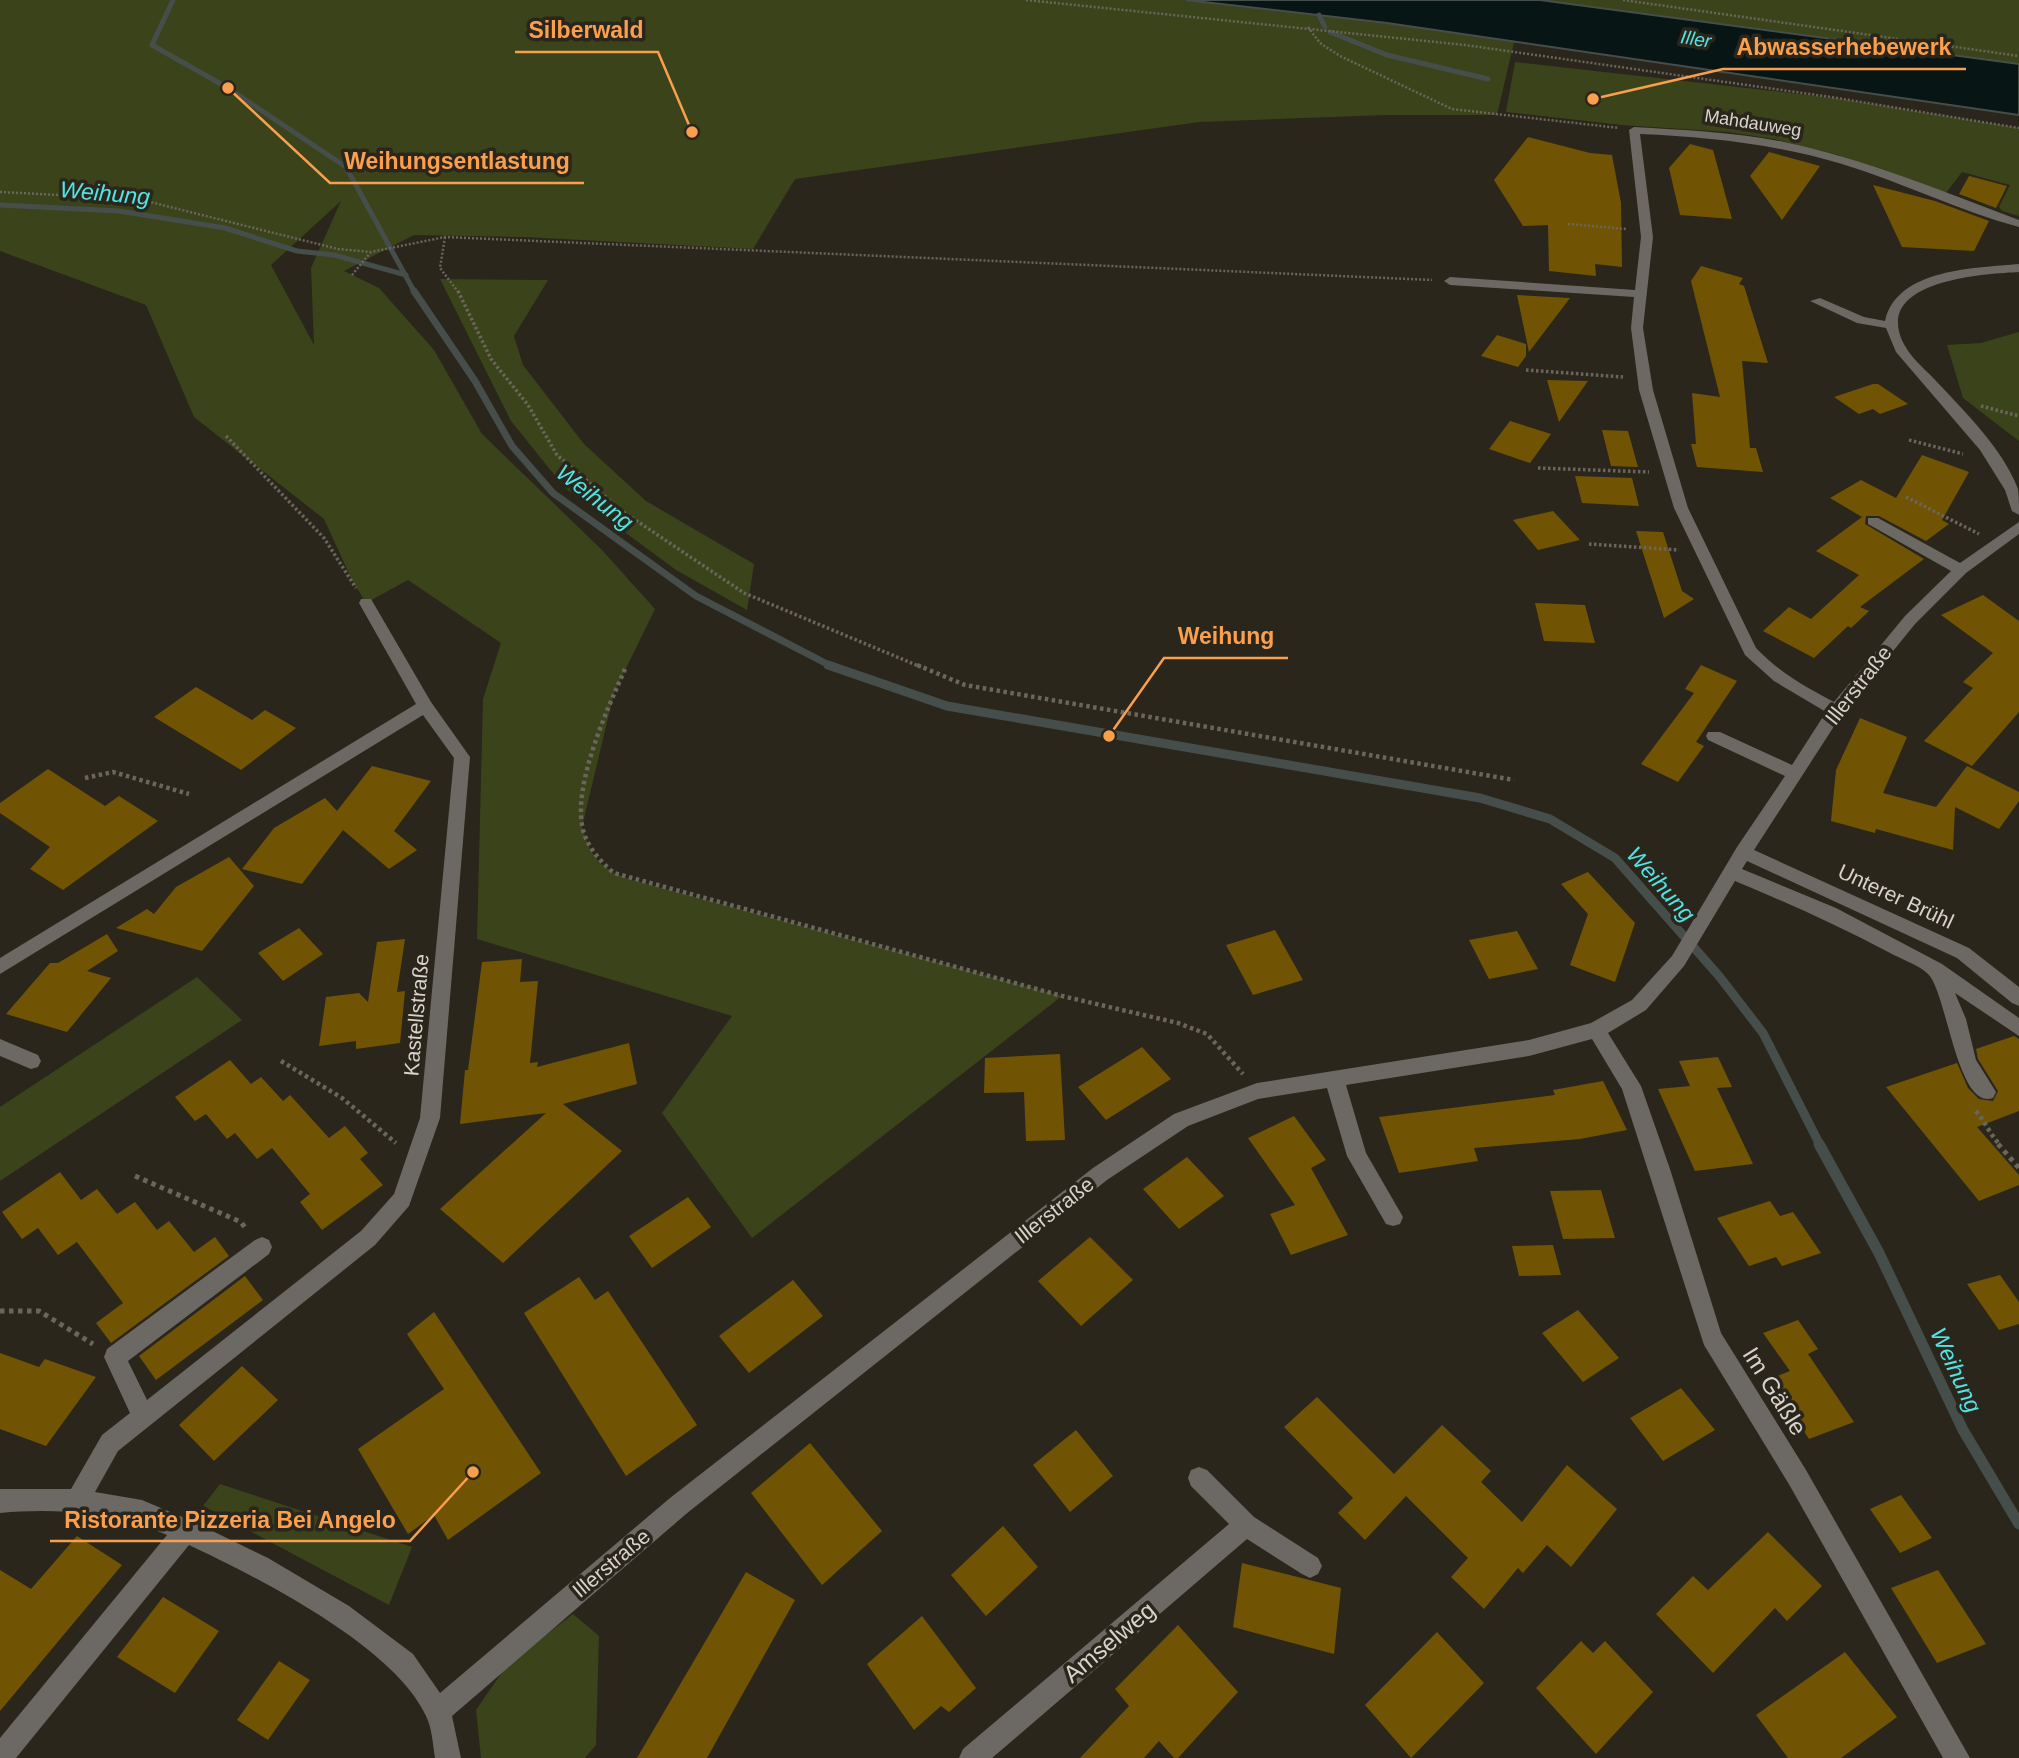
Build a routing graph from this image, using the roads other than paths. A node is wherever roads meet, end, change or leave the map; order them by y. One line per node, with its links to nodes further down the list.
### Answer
1 (2019, 224): 4 (street, Mahdauweg)
2 (2019, 268): 6 (street)
3 (1450, 281): 4 (street)
4 (1640, 294): 14 (street)
5 (1816, 301): 6 (street)
6 (1893, 326): 7 (street)
7 (2017, 491): 8 (street)
8 (2019, 510)
9 (1873, 521): 11 (street)
10 (2019, 527): 11 (street, Illerstraße)
11 (1961, 570): 14 (street, Illerstraße)
12 (366, 603): 13 (street, Kastellstraße)
13 (425, 706): 19 (street); 30 (street, Kastellstraße)
14 (1836, 710): 16 (street, Illerstraße)
15 (1714, 736): 16 (street)
16 (1794, 773): 17 (street, Illerstraße)
17 (1743, 852): 18 (street, Illerstraße); 21 (street, Unterer Brühl)
18 (1731, 872): 20 (street); 23 (street, Illerstraße)
19 (0, 967)
20 (1936, 969): 22 (street); 27 (street)
21 (2019, 998)
22 (2019, 1028)
23 (1596, 1030): 26 (street, Illerstraße); 41 (street, Im Gäßle)
24 (0, 1047): 25 (street)
25 (31, 1061)
26 (1334, 1079): 28 (street); 37 (street, Illerstraße)
27 (1986, 1092)
28 (1393, 1217)
29 (262, 1247): 30 (street)
30 (143, 1417): 33 (street, Kastellstraße)
31 (1199, 1478): 34 (street)
32 (0, 1501): 33 (street)
33 (77, 1501): 35 (street)
34 (1246, 1525): 36 (street); 40 (street, Amselweg)
35 (186, 1530): 37 (street); 38 (street)
36 (1310, 1566)
37 (438, 1711): 39 (street)
38 (0, 1758)
39 (448, 1758)
40 (972, 1758)
41 (1957, 1758)

